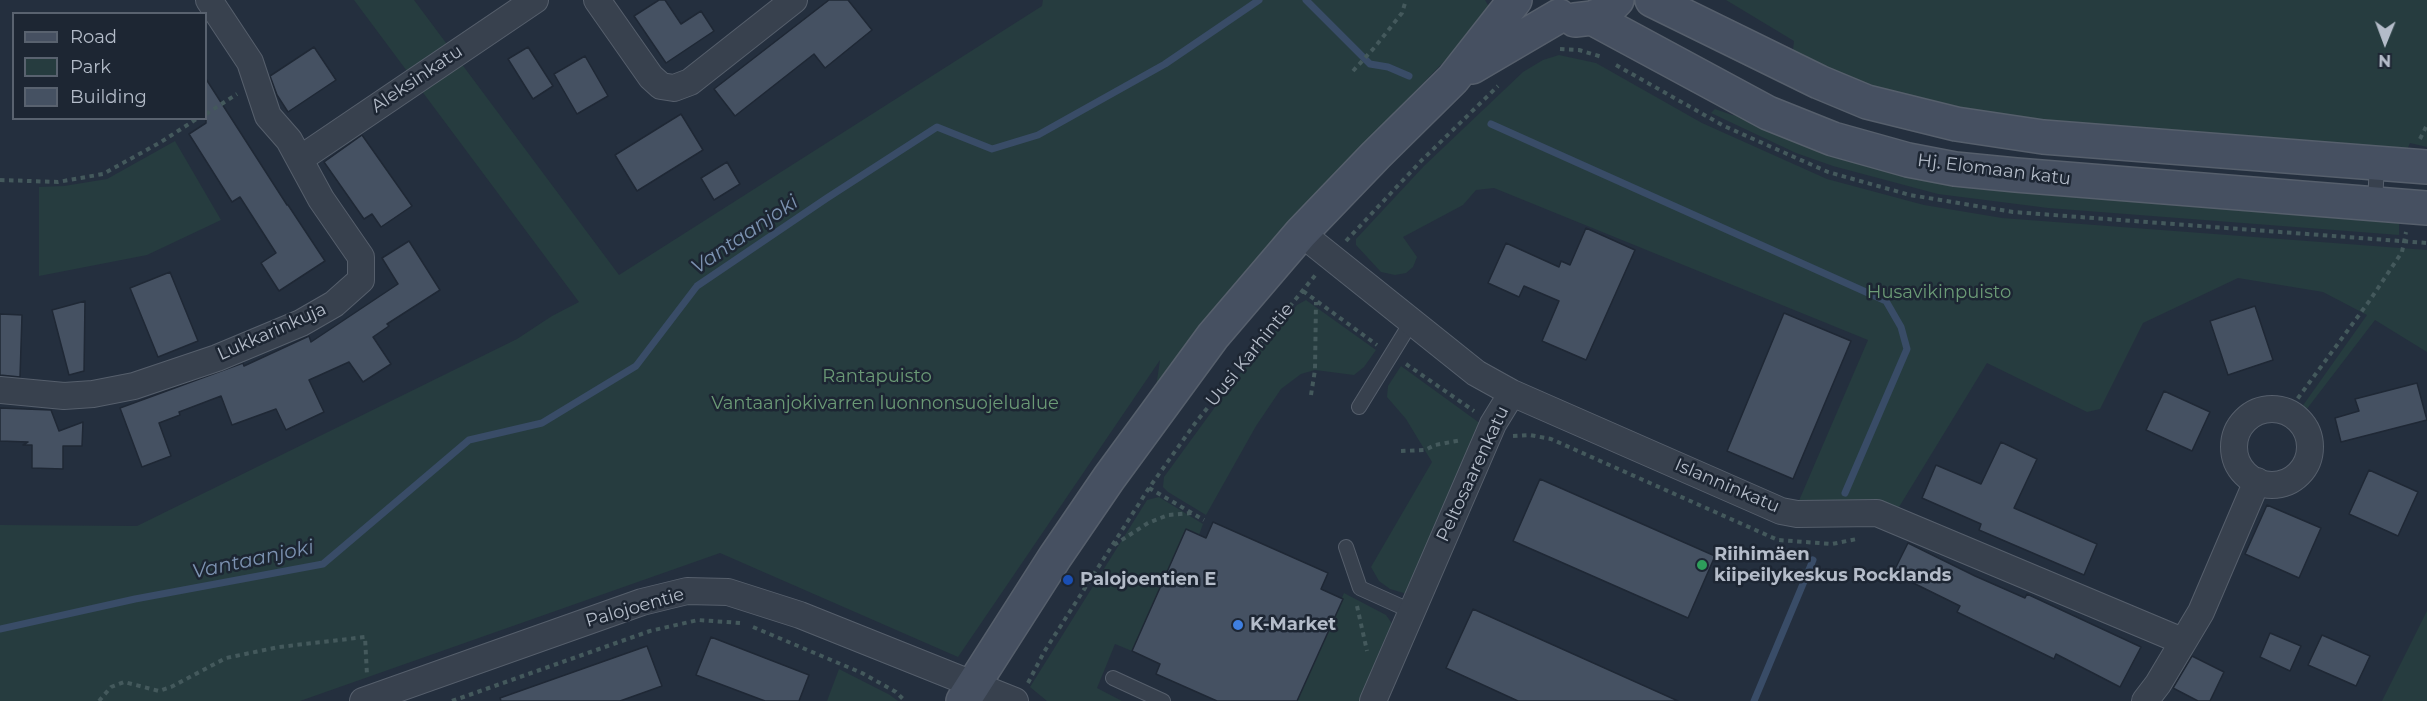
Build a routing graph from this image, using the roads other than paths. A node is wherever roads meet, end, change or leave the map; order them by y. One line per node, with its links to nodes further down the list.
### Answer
1 (209, 0): 10 (street, Lukkarinkuja)
2 (535, 0): 10 (street, Aleksinkatu)
3 (597, 0): 4 (street)
4 (794, 0)
5 (1515, 0): 9 (street)
6 (1652, 0): 11 (street)
7 (1550, 8): 8 (street); 9 (street)
8 (1605, 9): 13 (street, Hj. Elomaan katu)
9 (1453, 79): 15 (street)
10 (300, 159): 17 (street, Lukkarinkuja)
11 (2377, 163): 12 (street); 13 (lane)
12 (2427, 167)
13 (2374, 204): 14 (street, Hj. Elomaan katu)
14 (2417, 207)
15 (1301, 233): 16 (street, Peltosaarenkatu); 25 (street)
16 (1412, 321): 18 (street, Peltosaarenkatu); 19 (lane)
17 (0, 390)
18 (1512, 393): 22 (street, Peltosaarenkatu); 23 (street, Islanninkatu)
19 (1359, 407)
20 (2257, 481): 20 (street); 23 (street)
21 (1347, 547): 22 (lane)
22 (1411, 611): 29 (street, Peltosaarenkatu)
23 (2182, 640): 30 (street)
24 (1113, 678): 28 (lane)
25 (970, 696): 26 (street, Palojoentie); 27 (street, Palojoentie)
26 (1019, 696)
27 (367, 700)
28 (1163, 701)
29 (1373, 701)
30 (2145, 701)

